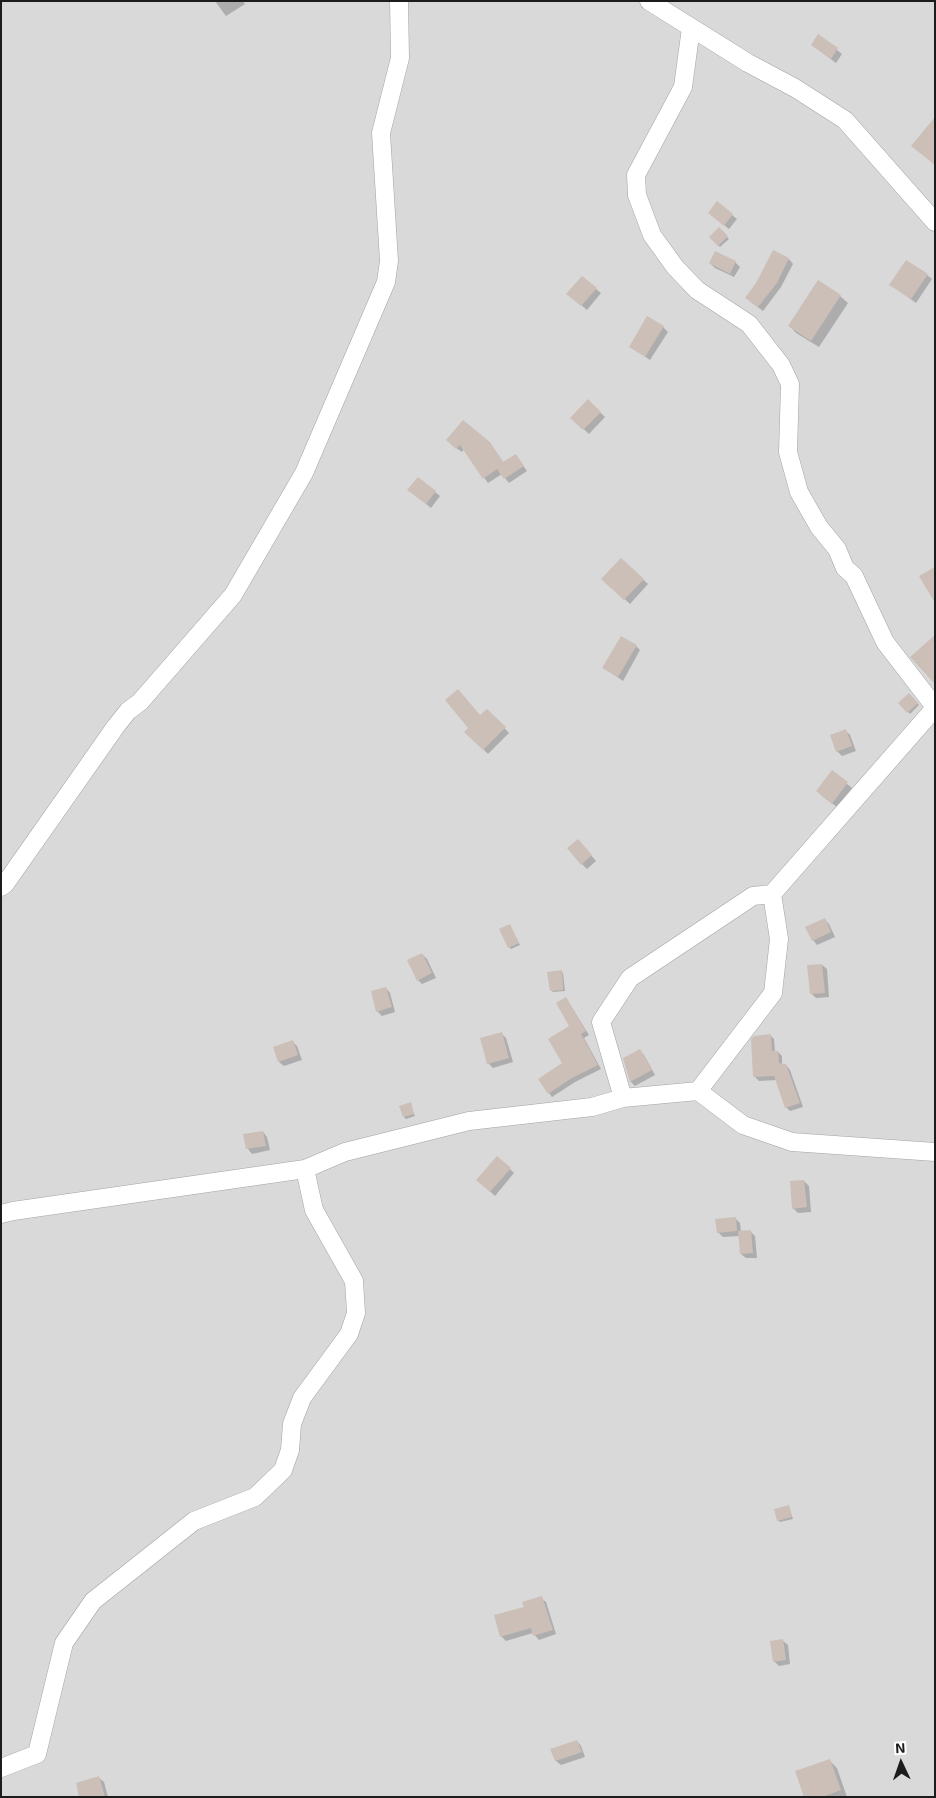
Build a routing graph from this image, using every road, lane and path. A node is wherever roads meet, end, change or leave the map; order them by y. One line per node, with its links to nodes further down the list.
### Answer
1 (399, 1): 6 (street)
2 (649, 1): 3 (street)
3 (691, 28): 4 (street); 5 (street)
4 (935, 222)
5 (935, 708): 7 (street)
6 (1, 887)
7 (772, 894): 8 (street); 9 (street)
8 (698, 1091): 9 (street); 10 (street)
9 (623, 1098): 11 (street)
10 (935, 1152)
11 (305, 1169): 12 (street); 13 (street)
12 (1, 1214)
13 (1, 1768)

